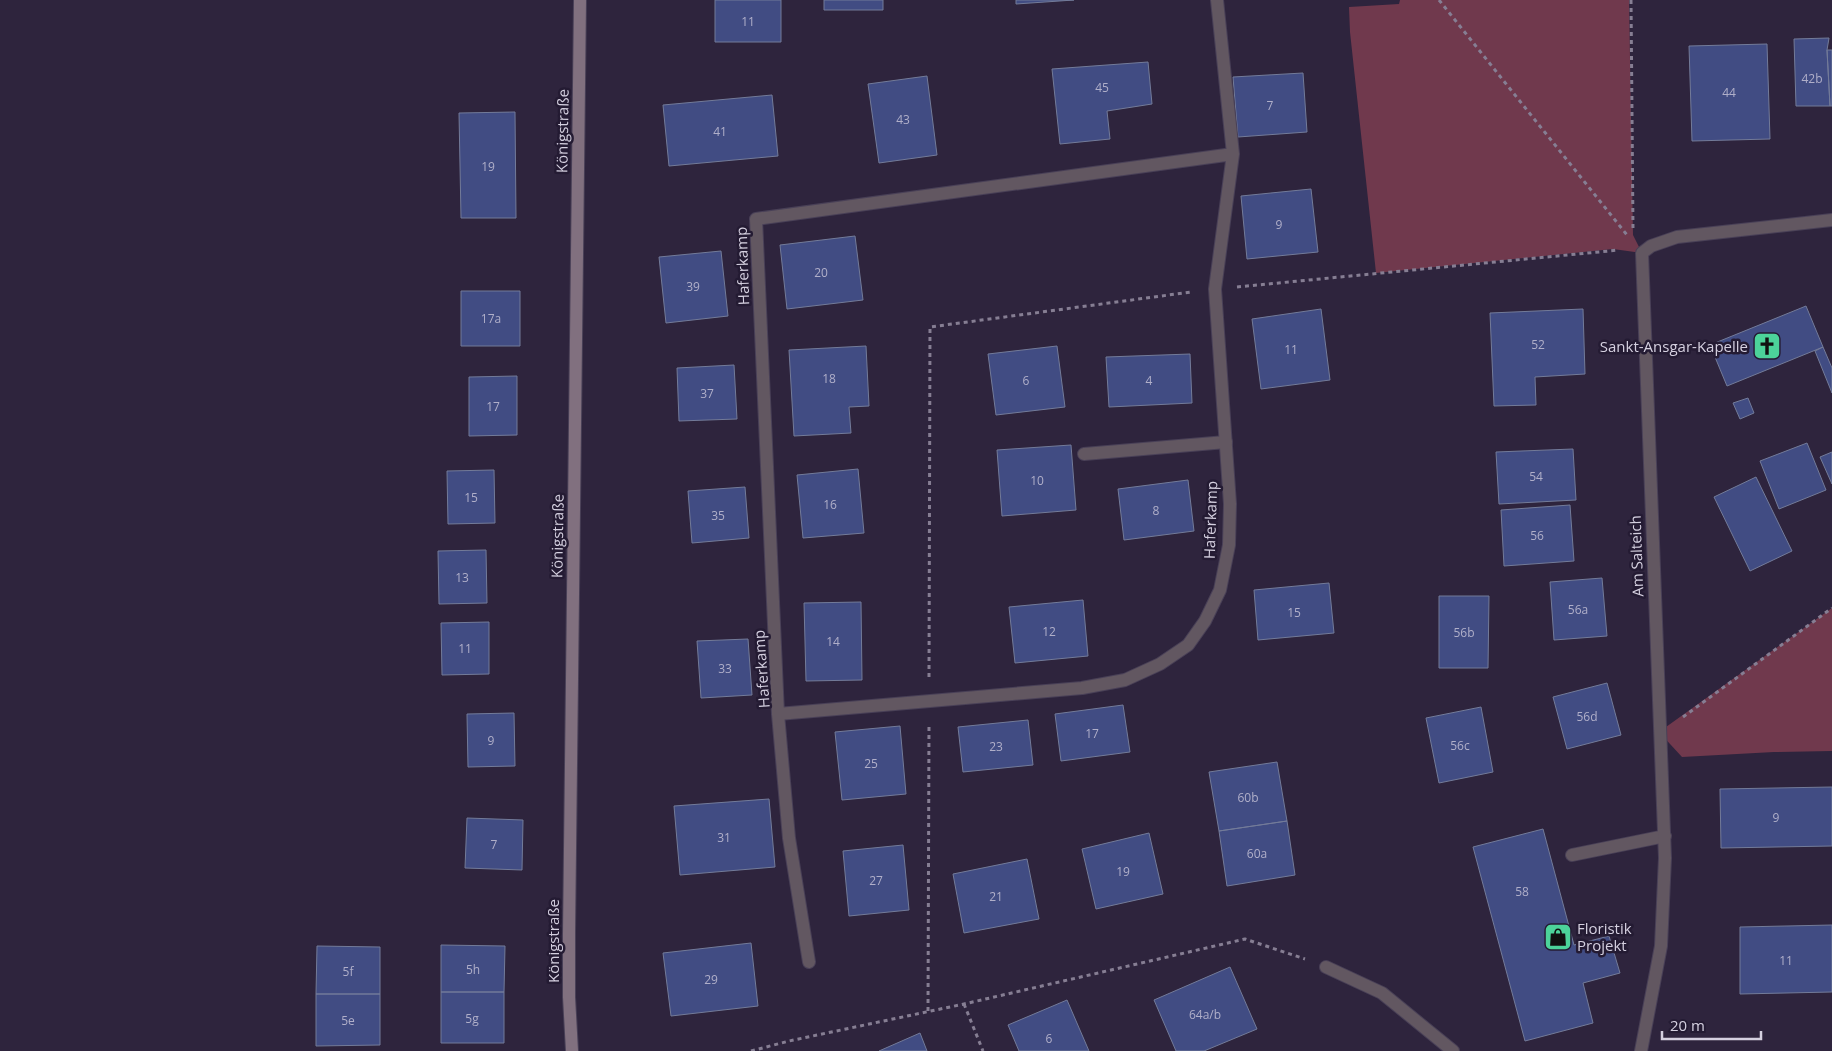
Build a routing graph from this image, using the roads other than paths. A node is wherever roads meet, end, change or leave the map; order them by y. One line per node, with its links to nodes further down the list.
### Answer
1 (580, 0): 12 (main road, Königstraße)
2 (1216, 0): 3 (street)
3 (1233, 154): 5 (street, Haferkamp); 7 (street, Haferkamp)
4 (1832, 220): 8 (street, Am Salteich)
5 (1226, 442): 6 (street); 7 (street, Haferkamp)
6 (1084, 454)
7 (778, 714): 10 (street)
8 (1664, 836): 9 (street); 14 (street, Am Salteich)
9 (1572, 855)
10 (808, 962)
11 (1326, 966): 13 (street)
12 (572, 1051)
13 (1453, 1051)
14 (1642, 1051)

